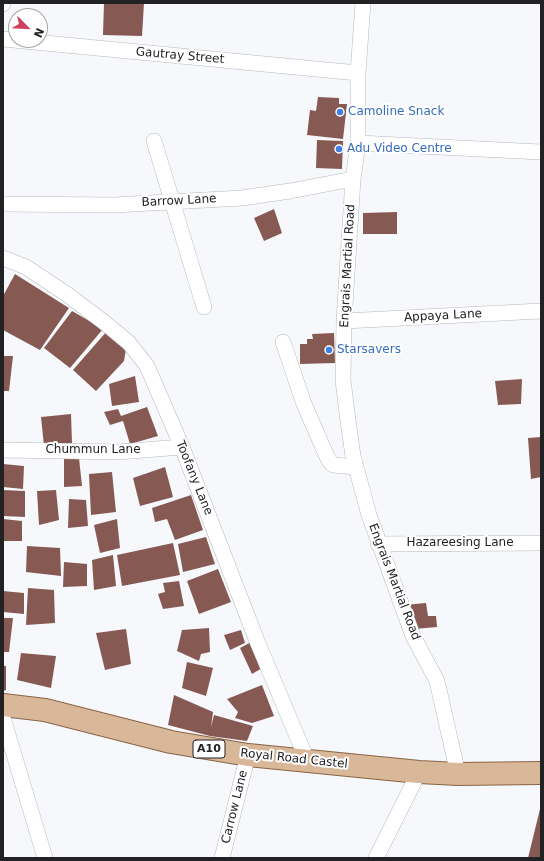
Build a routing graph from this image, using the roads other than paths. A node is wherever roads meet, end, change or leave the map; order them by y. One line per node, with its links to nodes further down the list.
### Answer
1 (363, 3): 3 (street, Engrais Martial Road)
2 (3, 39): 3 (street, Gautray Street)
3 (358, 73): 5 (street, Engrais Martial Road)
4 (154, 141): 8 (street)
5 (358, 144): 6 (street); 7 (street, Engrais Martial Road)
6 (541, 152)
7 (353, 179): 8 (street, Barrow Lane); 13 (street, Engrais Martial Road)
8 (171, 202): 9 (street, Barrow Lane); 11 (street)
9 (3, 204)
10 (3, 258): 15 (street, Toofany Lane)
11 (204, 307)
12 (541, 312): 13 (street, Appaya Lane)
13 (344, 321): 17 (street, Engrais Martial Road)
14 (283, 342): 17 (street)
15 (182, 447): 16 (street, Chummun Lane); 23 (street, Toofany Lane)
16 (3, 450)
17 (356, 467): 19 (street, Engrais Martial Road)
18 (541, 543): 19 (street, Hazareesing Lane)
19 (378, 544): 26 (street, Engrais Martial Road)
20 (3, 705): 22 (main road, Royal Road Castel / A10)
21 (3, 718): 27 (street)
22 (248, 755): 23 (main road, Royal Road Castel / A10); 28 (street, Carrow Lane)
23 (307, 760): 24 (main road, Royal Road Castel / A10)
24 (419, 772): 26 (main road, Royal Road Castel / A10); 29 (street)
25 (541, 773): 26 (main road, Royal Road Castel / A10)
26 (458, 774)
27 (45, 858)
28 (222, 858)
29 (376, 858)

